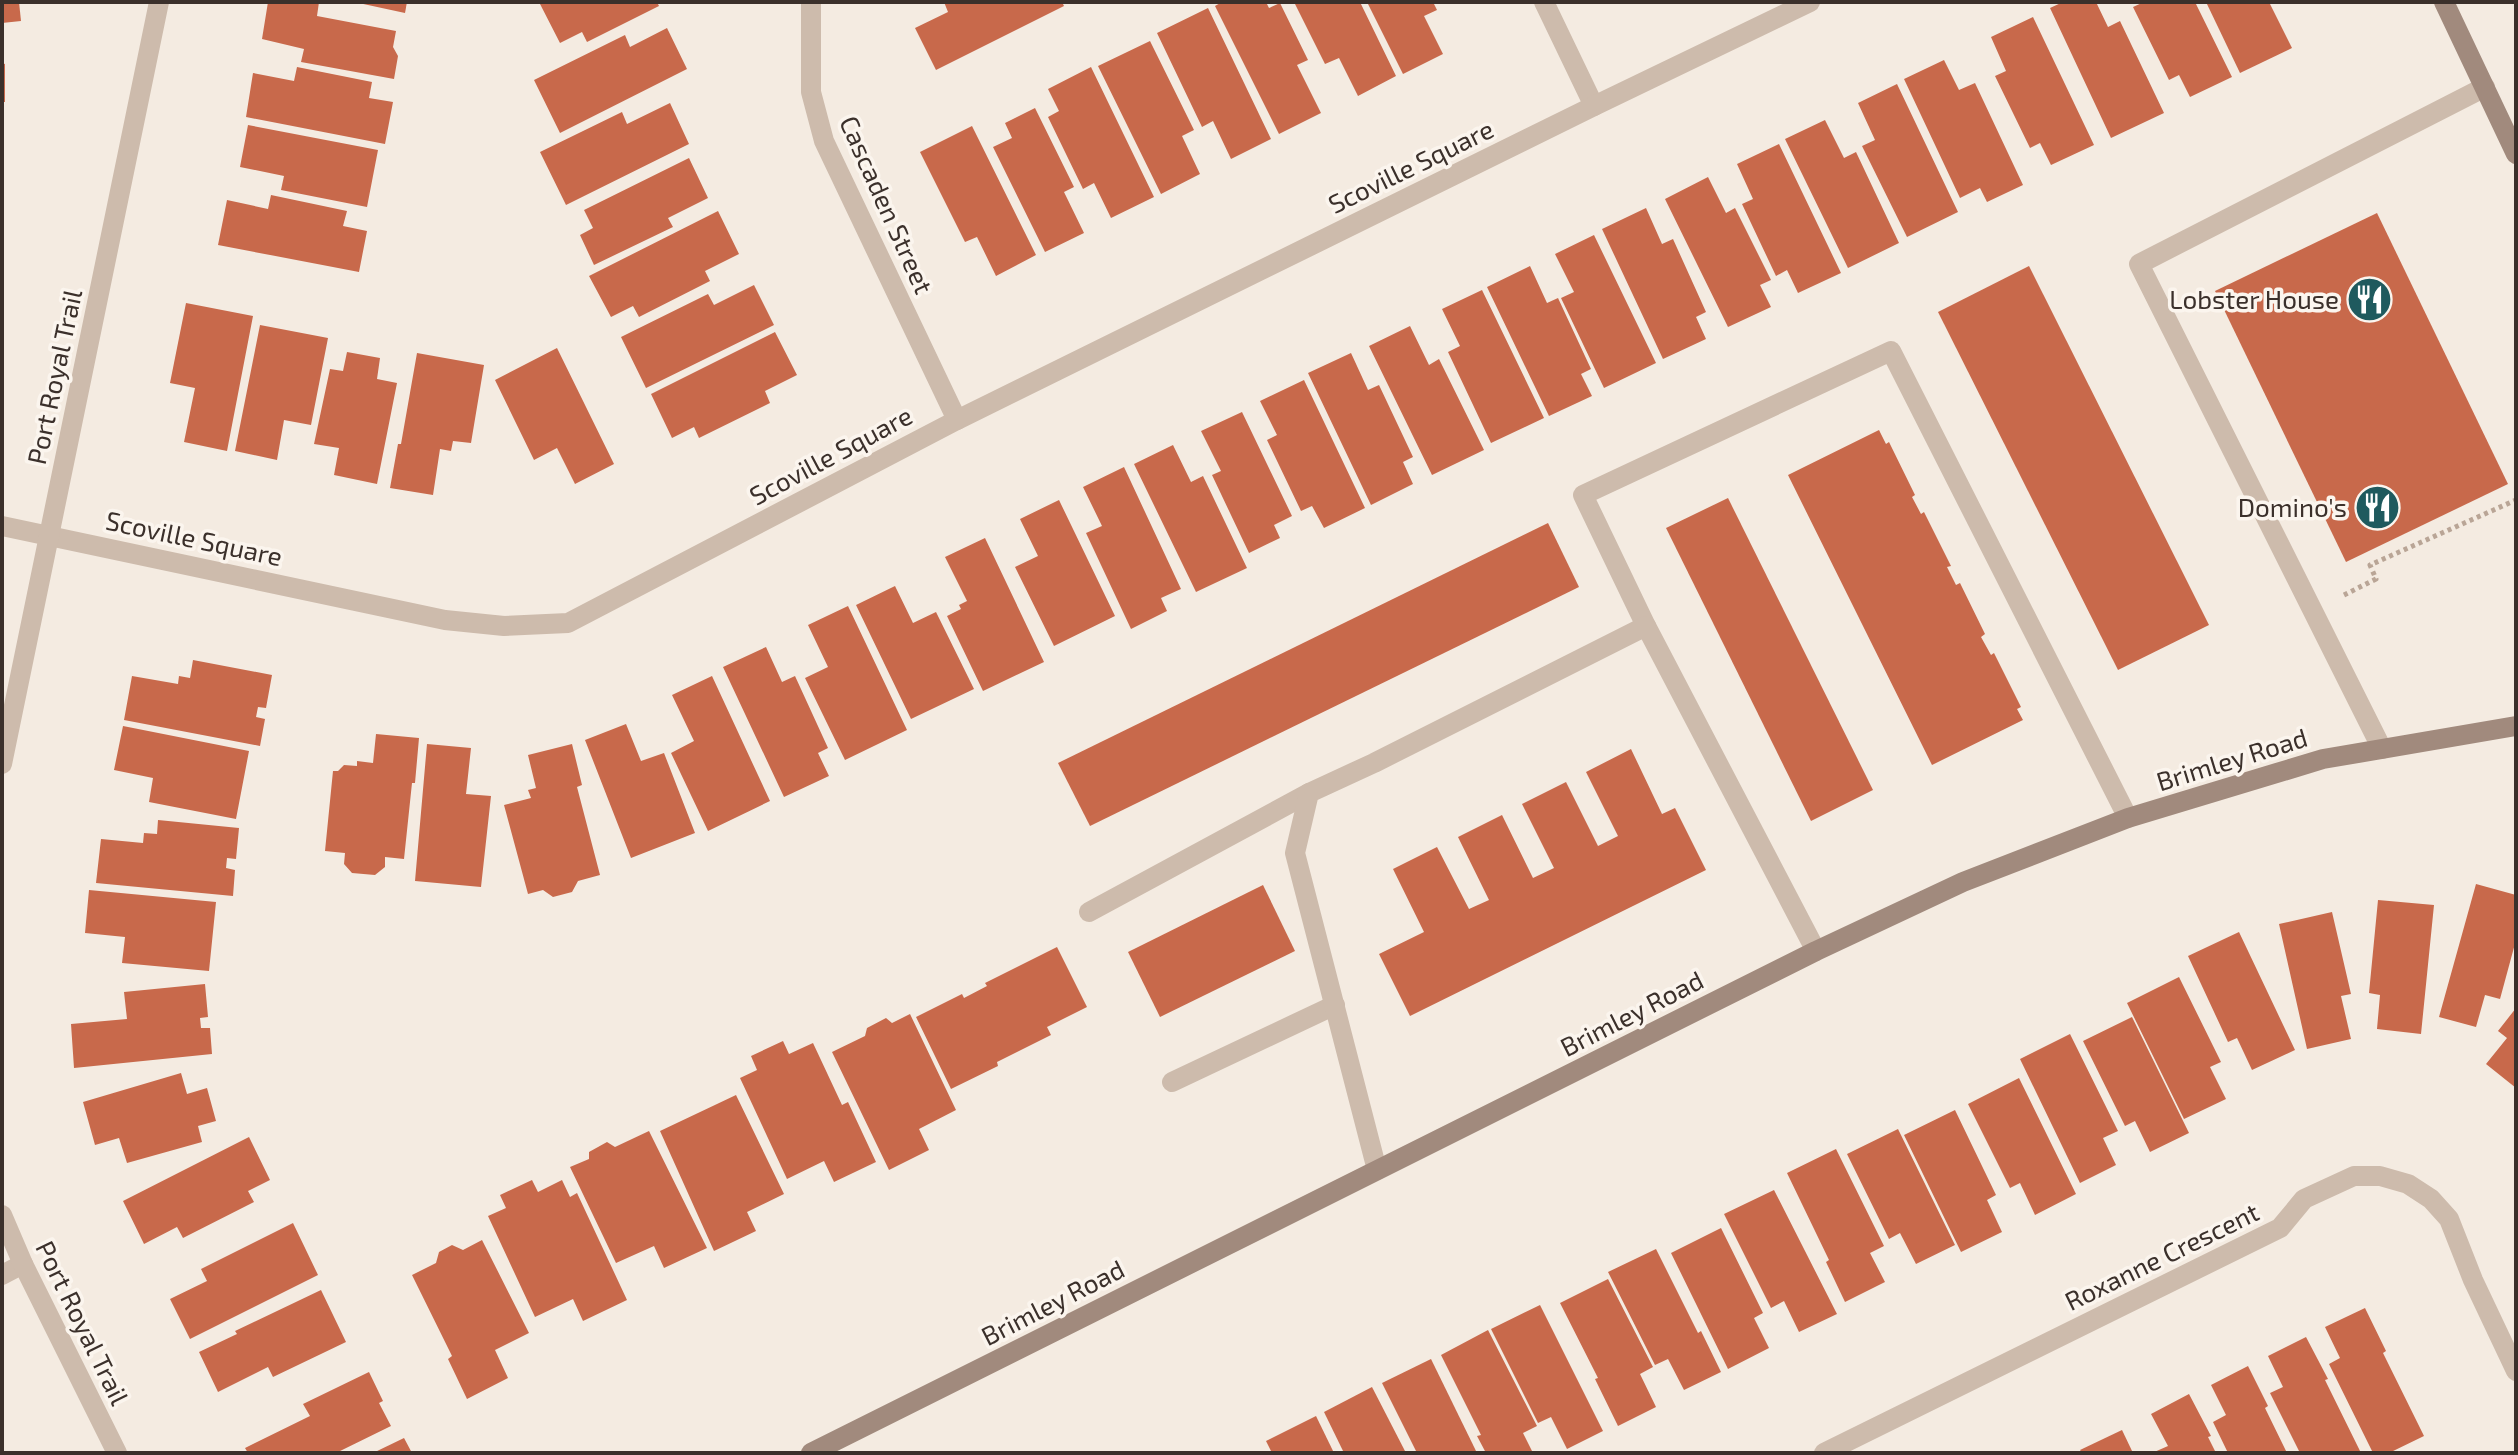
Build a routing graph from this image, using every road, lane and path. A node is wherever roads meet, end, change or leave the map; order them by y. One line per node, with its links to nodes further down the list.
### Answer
1 (159, 2): 12 (street, Port Royal Trail)
2 (811, 2): 9 (street, Cascaden Street)
3 (1544, 2): 7 (street)
4 (1810, 2): 7 (street, Scoville Square)
5 (2444, 2): 6 (main road)
6 (2485, 87): 8 (main road); 13 (street)
7 (1594, 106): 9 (street, Scoville Square)
8 (2516, 154)
9 (957, 420): 12 (street, Scoville Square)
10 (2516, 500): 13 (path)
11 (2, 526): 12 (street, Scoville Square)
12 (49, 534): 17 (street, Port Royal Trail)
13 (2313, 611): 16 (street)
14 (1646, 626): 18 (street); 19 (street); 21 (street)
15 (2516, 726): 16 (main road, Brimley Road)
16 (2382, 749): 19 (main road, Brimley Road)
17 (2, 764)
18 (1309, 793): 20 (street); 22 (street)
19 (2128, 818): 21 (main road, Brimley Road)
20 (1089, 912)
21 (1816, 951): 24 (main road, Brimley Road)
22 (1335, 1005): 23 (street); 24 (street)
23 (1172, 1082)
24 (1377, 1170): 30 (main road, Brimley Road)
25 (2, 1215): 26 (street, Port Royal Trail)
26 (23, 1264): 27 (street); 29 (street, Port Royal Trail)
27 (2, 1275)
28 (2516, 1371): 31 (street, Roxanne Crescent)
29 (117, 1453)
30 (811, 1453)
31 (1824, 1453)

